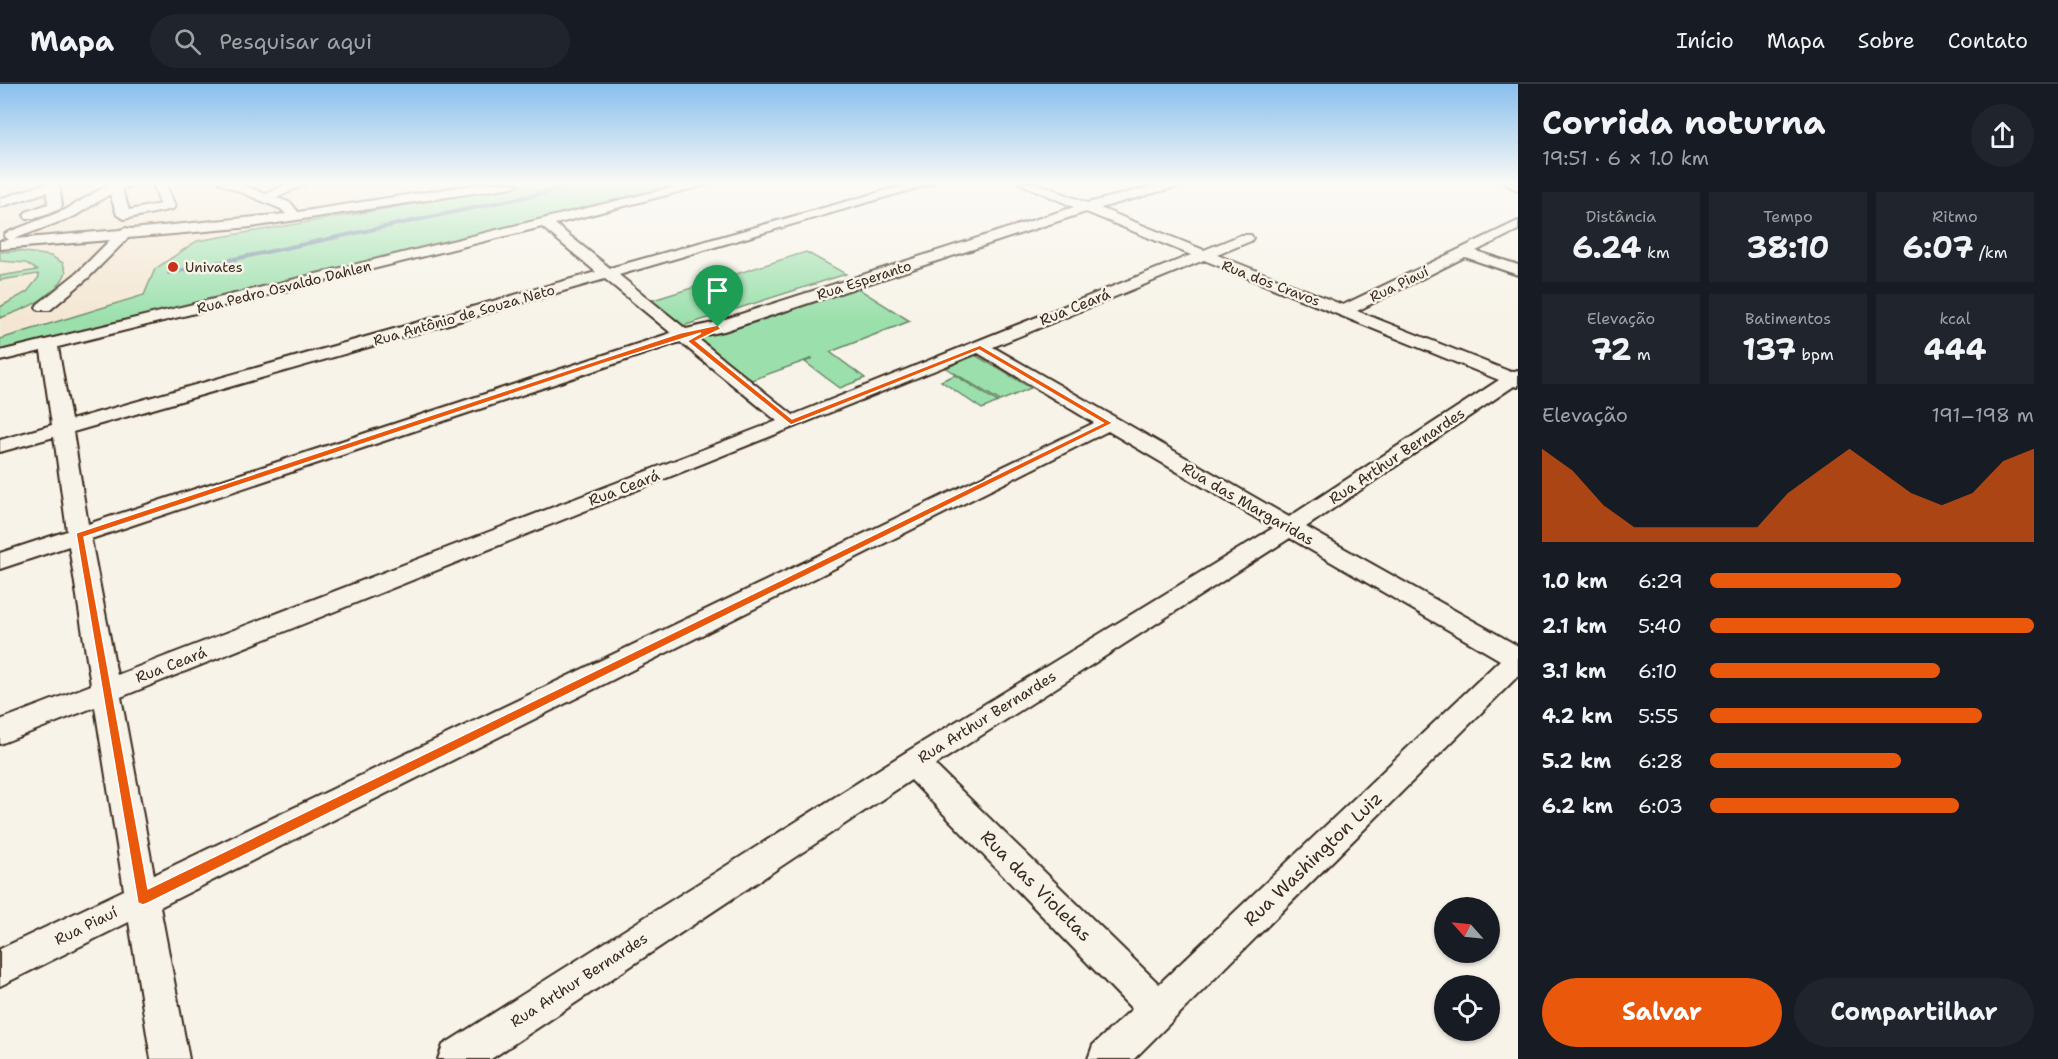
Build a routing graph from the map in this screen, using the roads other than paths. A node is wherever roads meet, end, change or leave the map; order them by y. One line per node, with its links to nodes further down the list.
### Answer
1 (30, 228): 11 (street)
2 (166, 228): 9 (street)
3 (522, 228): 19 (street, Rua Pedro Osvaldo Dahlen)
4 (552, 228): 15 (street)
5 (769, 228): 15 (street, Rua Antônio de Souza Neto)
6 (1022, 228): 18 (street, Rua Esperanto)
7 (1135, 228): 13 (street, Rua dos Cravos)
8 (1511, 228): 12 (street, Rua Piauí)
9 (124, 234): 11 (street); 16 (street)
10 (1246, 238): 13 (street, Rua Ceará)
11 (0, 241)
12 (1464, 252): 14 (street); 17 (street, Rua Piauí)
13 (1201, 256): 17 (street, Rua dos Cravos); 20 (street, Rua Ceará)
14 (1518, 270)
15 (607, 275): 18 (street); 25 (street, Rua Antônio de Souza Neto)
16 (44, 307)
17 (1344, 311): 22 (street, Rua dos Cravos)
18 (687, 338): 23 (street); 28 (street, Rua Esperanto)
19 (49, 344): 21 (street, Rua Pedro Osvaldo Dahlen); 25 (street)
20 (980, 347): 23 (street, Rua Ceará); 24 (street, Rua das Margaridas)
21 (0, 357)
22 (1516, 378): 27 (street, Rua Arthur Bernardes)
23 (791, 423): 32 (street, Rua Ceará)
24 (1109, 423): 27 (street, Rua das Margaridas); 35 (street, Rua Piauí)
25 (64, 428): 26 (street, Rua Antônio de Souza Neto); 28 (street)
26 (0, 446)
27 (1289, 528): 31 (street, Rua das Margaridas); 34 (street, Rua Arthur Bernardes)
28 (80, 542): 29 (street, Rua Esperanto); 30 (street, Rua Esperanto); 32 (street)
29 (0, 561)
30 (0, 575)
31 (1518, 658): 37 (street, Rua Washington Luiz)
32 (106, 690): 33 (street, Rua Ceará); 35 (street)
33 (0, 732)
34 (913, 763): 37 (street, Rua das Violetas); 39 (street, Rua Arthur Bernardes)
35 (143, 899): 36 (street, Rua Piauí); 38 (street)
36 (0, 968)
37 (1159, 1010): 40 (street, Rua Washington Luiz)
38 (170, 1059)
39 (457, 1059)
40 (1107, 1059)

